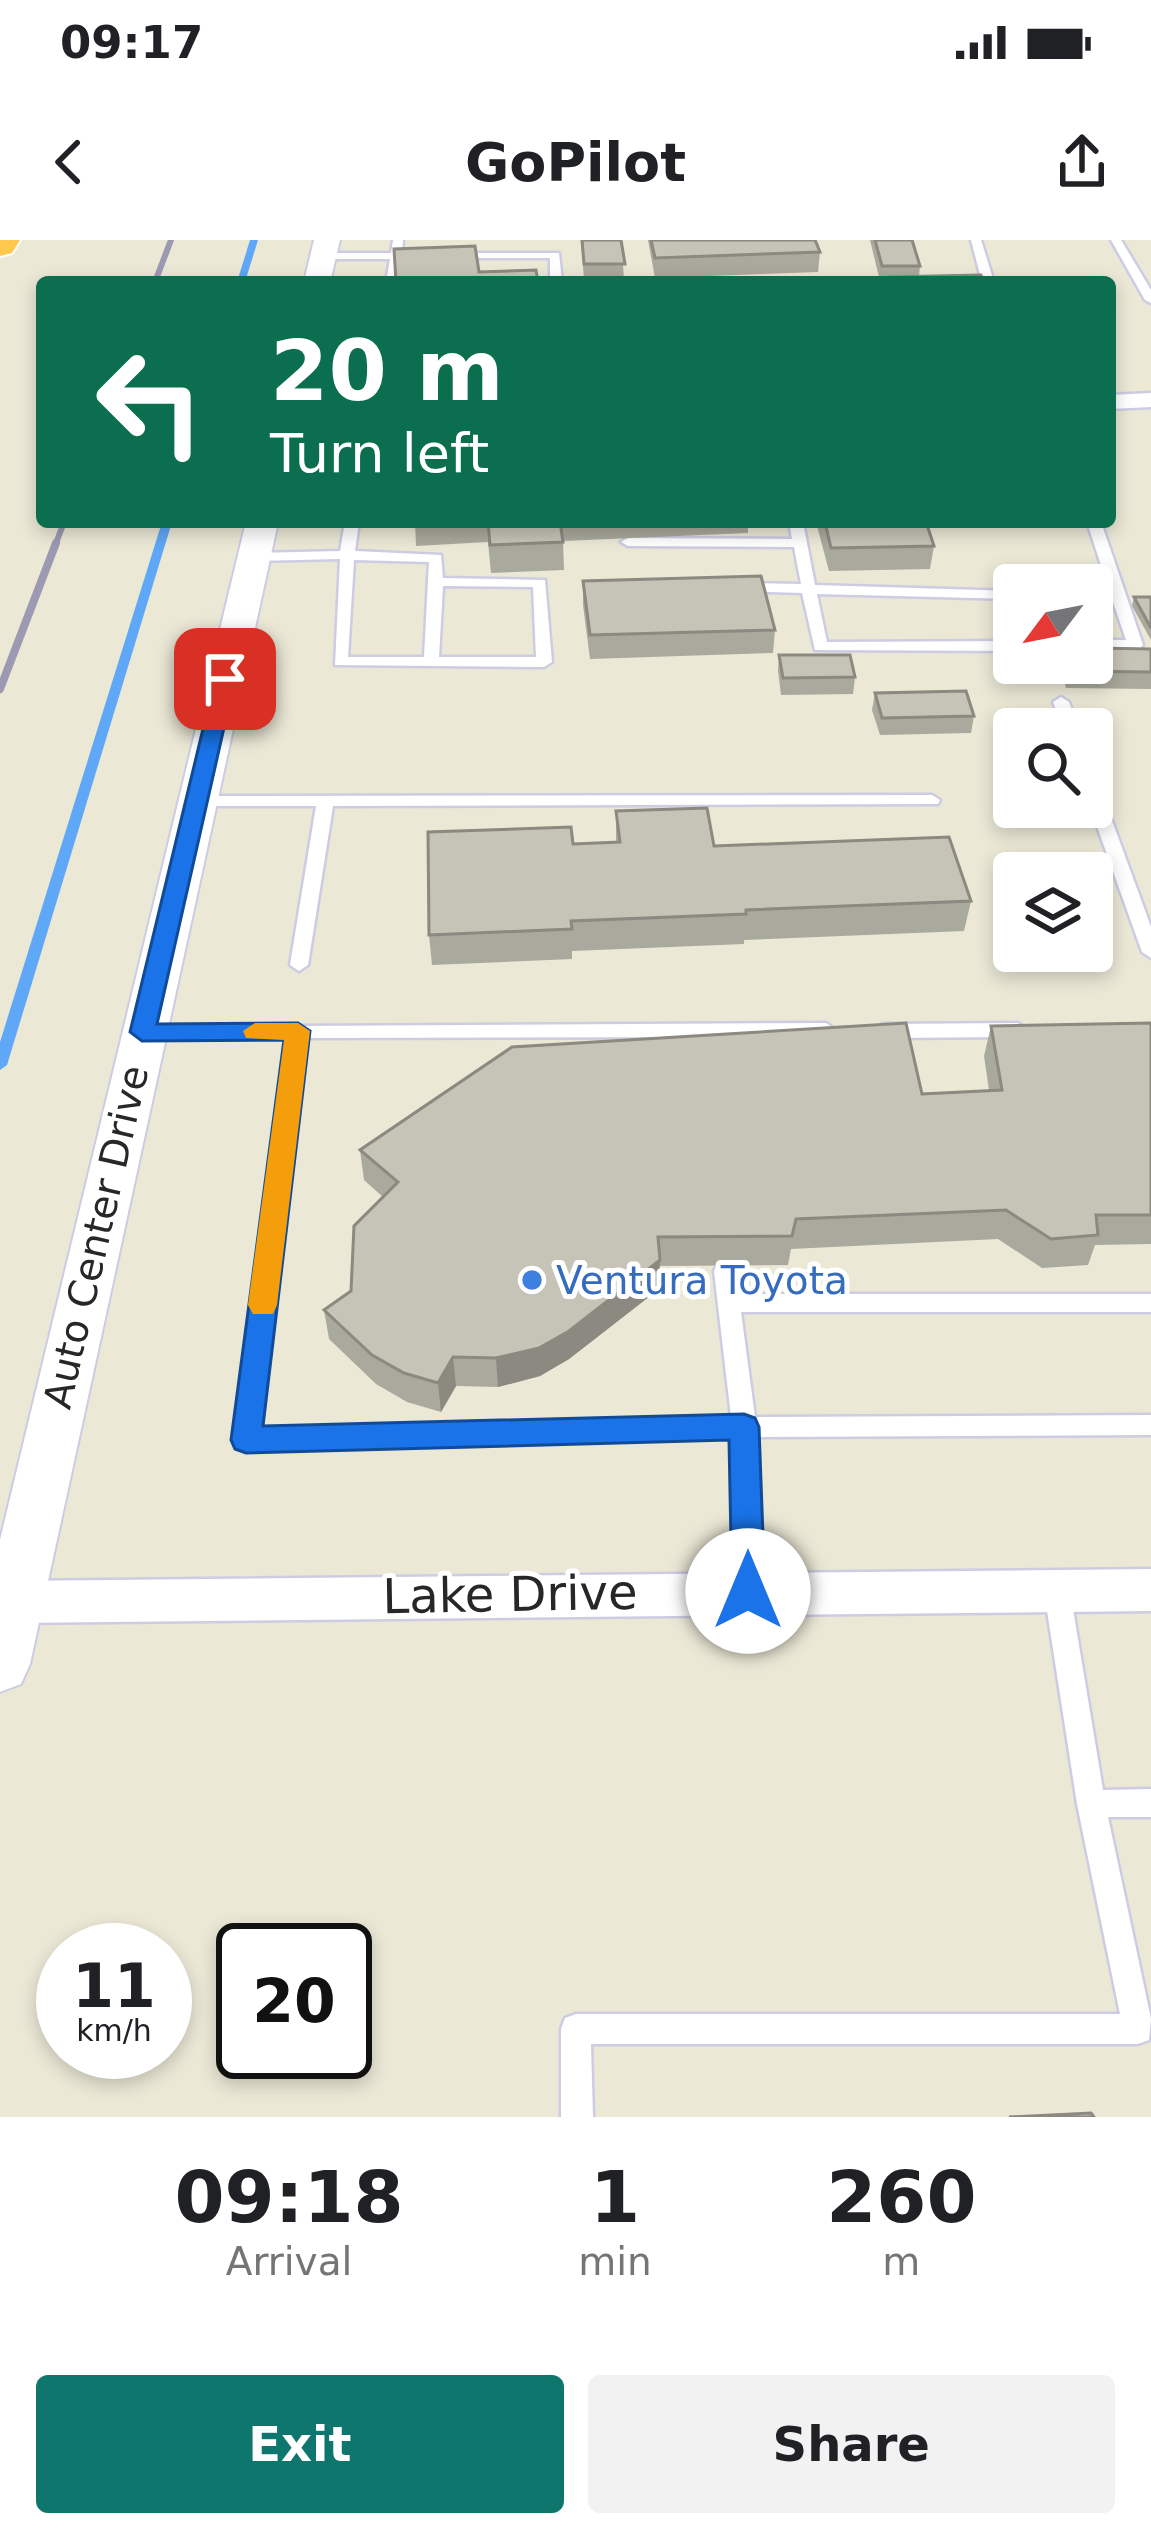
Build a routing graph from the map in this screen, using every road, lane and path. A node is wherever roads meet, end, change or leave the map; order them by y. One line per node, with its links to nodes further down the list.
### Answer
1 (398, 240): 6 (lane)
2 (554, 240): 5 (lane)
3 (976, 240): 10 (lane)
4 (1116, 240): 11 (lane)
5 (555, 255): 6 (lane); 9 (lane)
6 (396, 256): 7 (lane); 8 (lane)
7 (322, 259)
8 (393, 276)
9 (556, 276)
10 (986, 276)
11 (1151, 300)
12 (1151, 400): 13 (street)
13 (1116, 401)
14 (351, 528): 20 (lane)
15 (797, 528): 19 (lane)
16 (1096, 528): 26 (lane)
17 (258, 540): 20 (lane); 33 (street, Auto Center Drive)
18 (628, 542): 19 (lane)
19 (801, 543): 23 (lane)
20 (347, 555): 21 (lane); 29 (lane)
21 (436, 582): 29 (lane); 29 (lane)
22 (714, 587): 23 (lane)
23 (810, 589): 24 (lane); 28 (lane)
24 (993, 594)
25 (1113, 598): 26 (lane)
26 (1121, 598): 27 (lane)
27 (1113, 645)
28 (993, 646)
29 (431, 662)
30 (1061, 702): 31 (lane)
31 (1063, 708)
32 (932, 800): 34 (lane)
33 (196, 801): 34 (lane); 40 (street, Auto Center Drive)
34 (325, 801): 37 (lane)
35 (1106, 828): 36 (lane)
36 (1151, 952)
37 (299, 964)
38 (1038, 1030): 39 (lane)
39 (298, 1031): 40 (lane); 45 (lane)
40 (142, 1032): 49 (street, Auto Center Drive)
41 (725, 1271): 43 (lane)
42 (1151, 1303): 43 (lane)
43 (728, 1304): 45 (lane)
44 (1151, 1425): 45 (lane)
45 (744, 1427): 47 (lane)
46 (1151, 1590): 48 (street, Lake Drive)
47 (748, 1591): 48 (street, Lake Drive); 49 (street, Lake Drive)
48 (1057, 1591): 52 (lane)
49 (13, 1602): 50 (street, Auto Center Drive)
50 (0, 1664)
51 (1151, 1803): 52 (lane)
52 (1090, 1804): 53 (lane)
53 (1144, 2029): 54 (lane)
54 (577, 2117)

